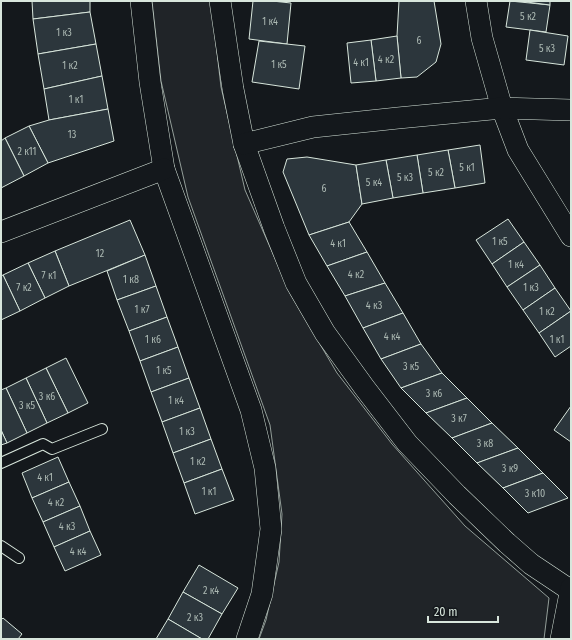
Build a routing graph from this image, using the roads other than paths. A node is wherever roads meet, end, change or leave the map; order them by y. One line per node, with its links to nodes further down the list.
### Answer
1 (141, 1): 7 (street)
2 (220, 1): 6 (street)
3 (476, 1): 4 (street)
4 (502, 108): 5 (street); 6 (street); 9 (street)
5 (571, 110)
6 (244, 144): 14 (street)
7 (164, 169): 8 (street); 15 (street)
8 (1, 232)
9 (571, 236)
10 (102, 429): 11 (lane)
11 (1, 463)
12 (1, 546): 13 (lane)
13 (19, 558)
14 (571, 589): 16 (street)
15 (247, 639)
16 (561, 639)

